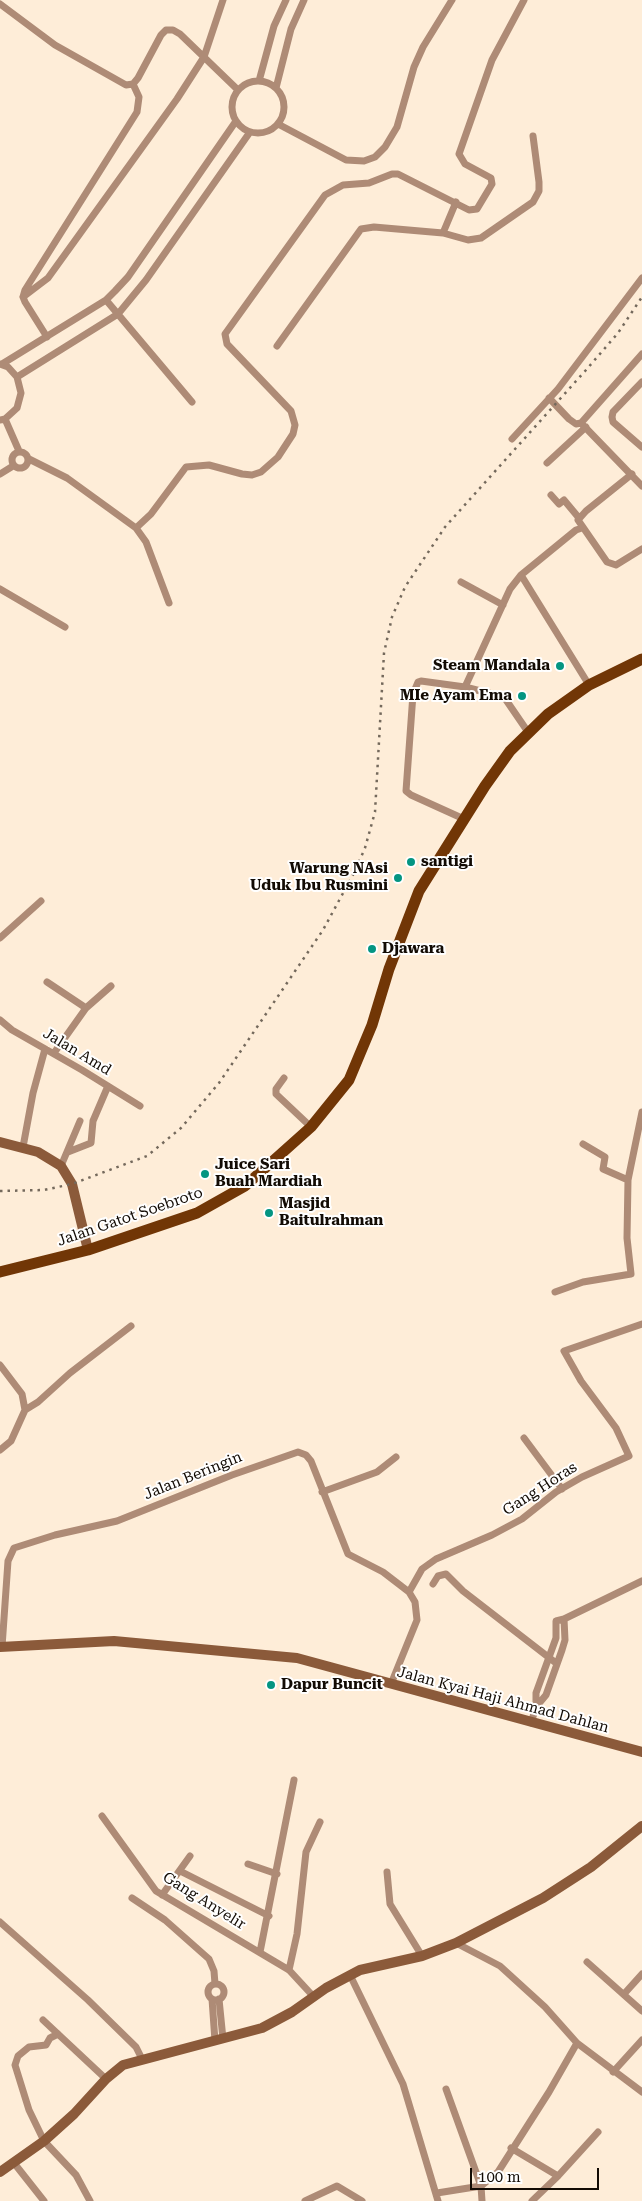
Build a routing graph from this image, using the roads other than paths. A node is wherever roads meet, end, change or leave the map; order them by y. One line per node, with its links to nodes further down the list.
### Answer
1 (223, 0): 7 (street)
2 (286, 0): 8 (street)
3 (304, 0): 10 (street)
4 (452, 0): 13 (street)
5 (524, 0): 16 (street)
6 (0, 4): 9 (street)
7 (204, 57): 9 (street); 11 (street); 19 (street)
8 (259, 81): 10 (street); 11 (street)
9 (133, 84): 19 (street)
10 (276, 88): 13 (street)
11 (238, 90): 12 (street)
12 (236, 121): 14 (street); 20 (street)
13 (278, 124): 14 (street)
14 (250, 132): 21 (street)
15 (533, 136): 17 (street)
16 (456, 202): 17 (street); 43 (street)
17 (444, 232): 23 (street)
18 (642, 278): 28 (street)
19 (23, 296): 22 (street)
20 (106, 300): 21 (street); 22 (street)
21 (118, 314): 26 (street); 29 (street)
22 (47, 337): 25 (street)
23 (277, 346)
24 (642, 354): 31 (street)
25 (1, 364): 26 (street)
26 (17, 377): 30 (street)
27 (642, 382): 33 (street)
28 (549, 398): 31 (street); 32 (street)
29 (192, 402)
30 (2, 419): 34 (street)
31 (584, 425): 36 (street); 39 (street)
32 (512, 439)
33 (642, 447)
34 (20, 451): 35 (street); 37 (street)
35 (29, 459): 37 (street); 43 (street)
36 (547, 463)
37 (14, 466): 38 (street)
38 (0, 474)
39 (632, 474): 40 (street); 42 (street)
40 (642, 486)
41 (551, 495): 42 (street)
42 (579, 518): 44 (street)
43 (136, 528): 49 (street)
44 (582, 528): 45 (street); 46 (street)
45 (642, 549)
46 (521, 575): 50 (street); 53 (street)
47 (460, 582): 50 (street)
48 (0, 589): 51 (street)
49 (169, 603)
50 (503, 605): 54 (street)
51 (65, 627)
52 (642, 659): 53 (main road, Jalan Gatot Soebroto)
53 (589, 685): 55 (main road, Jalan Gatot Soebroto)
54 (465, 687): 55 (street); 56 (street)
55 (528, 732): 56 (main road, Jalan Gatot Soebroto)
56 (464, 819): 71 (main road, Jalan Gatot Soebroto)
57 (41, 901): 58 (street)
58 (0, 938)
59 (47, 982): 61 (street)
60 (111, 986): 61 (street)
61 (86, 1008): 64 (street)
62 (0, 1020): 63 (street, Jalan Amd)
63 (45, 1049): 64 (street, Jalan Amd); 74 (street)
64 (54, 1054): 66 (street, Jalan Amd)
65 (284, 1078): 71 (street)
66 (108, 1086): 67 (street, Jalan Amd); 75 (street)
67 (140, 1106)
68 (642, 1112): 70 (street)
69 (80, 1121): 75 (street)
70 (640, 1125): 77 (street)
71 (311, 1127): 78 (main road, Jalan Gatot Soebroto)
72 (0, 1142): 74 (street)
73 (583, 1144): 77 (street)
74 (23, 1147): 76 (street)
75 (68, 1152): 76 (street)
76 (62, 1166): 78 (street)
77 (628, 1180): 80 (street)
78 (88, 1250): 79 (main road, Jalan Gatot Soebroto)
79 (0, 1272)
80 (555, 1292)
81 (642, 1324): 88 (street, Gang Horas)
82 (131, 1326): 84 (street)
83 (0, 1365): 84 (street)
84 (25, 1410): 86 (street)
85 (524, 1438): 88 (street)
86 (0, 1450)
87 (396, 1457): 89 (street)
88 (562, 1489): 92 (street, Gang Horas)
89 (322, 1492): 92 (street, Jalan Beringin); 94 (street, Jalan Beringin)
90 (642, 1581): 93 (street)
91 (433, 1584): 95 (street)
92 (409, 1592): 97 (street)
93 (564, 1619): 95 (street); 96 (street)
94 (1, 1647): 97 (street, Jalan Kyai Haji Ahmad Dahlan)
95 (550, 1657): 96 (street); 98 (street)
96 (556, 1664): 98 (street)
97 (391, 1684): 99 (street, Jalan Kyai Haji Ahmad Dahlan)
98 (536, 1707): 99 (street)
99 (531, 1723): 100 (street, Jalan Kyai Haji Ahmad Dahlan)
100 (641, 1750)
101 (294, 1780): 109 (street)
102 (102, 1816): 110 (street, Gang Anyelir)
103 (320, 1822): 118 (street)
104 (642, 1826): 114 (street)
105 (190, 1856): 107 (street)
106 (248, 1864): 109 (street)
107 (180, 1871): 110 (street); 112 (street)
108 (387, 1872): 116 (street)
109 (276, 1874): 112 (street)
110 (162, 1895): 115 (street, Gang Anyelir)
111 (132, 1898): 121 (street)
112 (269, 1916): 115 (street)
113 (0, 1922): 131 (street)
114 (456, 1943): 116 (street); 130 (street)
115 (260, 1952): 118 (street, Gang Anyelir)
116 (422, 1956): 120 (street)
117 (587, 1962): 122 (street)
118 (289, 1970): 123 (street, Gang Anyelir)
119 (642, 1974): 122 (street)
120 (350, 1975): 123 (street); 143 (street)
121 (215, 1984): 124 (street); 124 (street)
122 (624, 1994): 125 (street)
123 (313, 1996): 128 (street)
124 (215, 1999): 128 (street)
125 (642, 2011)
126 (43, 2020): 127 (street)
127 (58, 2034): 133 (street); 137 (street)
128 (219, 2040): 131 (street)
129 (642, 2040): 132 (street)
130 (577, 2044): 132 (street); 138 (street)
131 (142, 2059): 133 (street)
132 (613, 2072): 135 (street)
133 (106, 2079): 137 (street)
134 (446, 2089): 142 (street)
135 (642, 2092)
136 (598, 2132): 141 (street)
137 (44, 2141): 139 (street); 145 (street)
138 (511, 2148): 141 (street); 142 (street)
139 (14, 2163): 140 (street); 144 (street)
140 (0, 2170)
141 (558, 2176): 149 (street)
142 (480, 2186): 143 (street); 148 (street)
143 (438, 2197)
144 (44, 2201)
145 (90, 2201)
146 (305, 2201): 147 (street)
147 (362, 2201)
148 (482, 2201)
149 (532, 2201)

